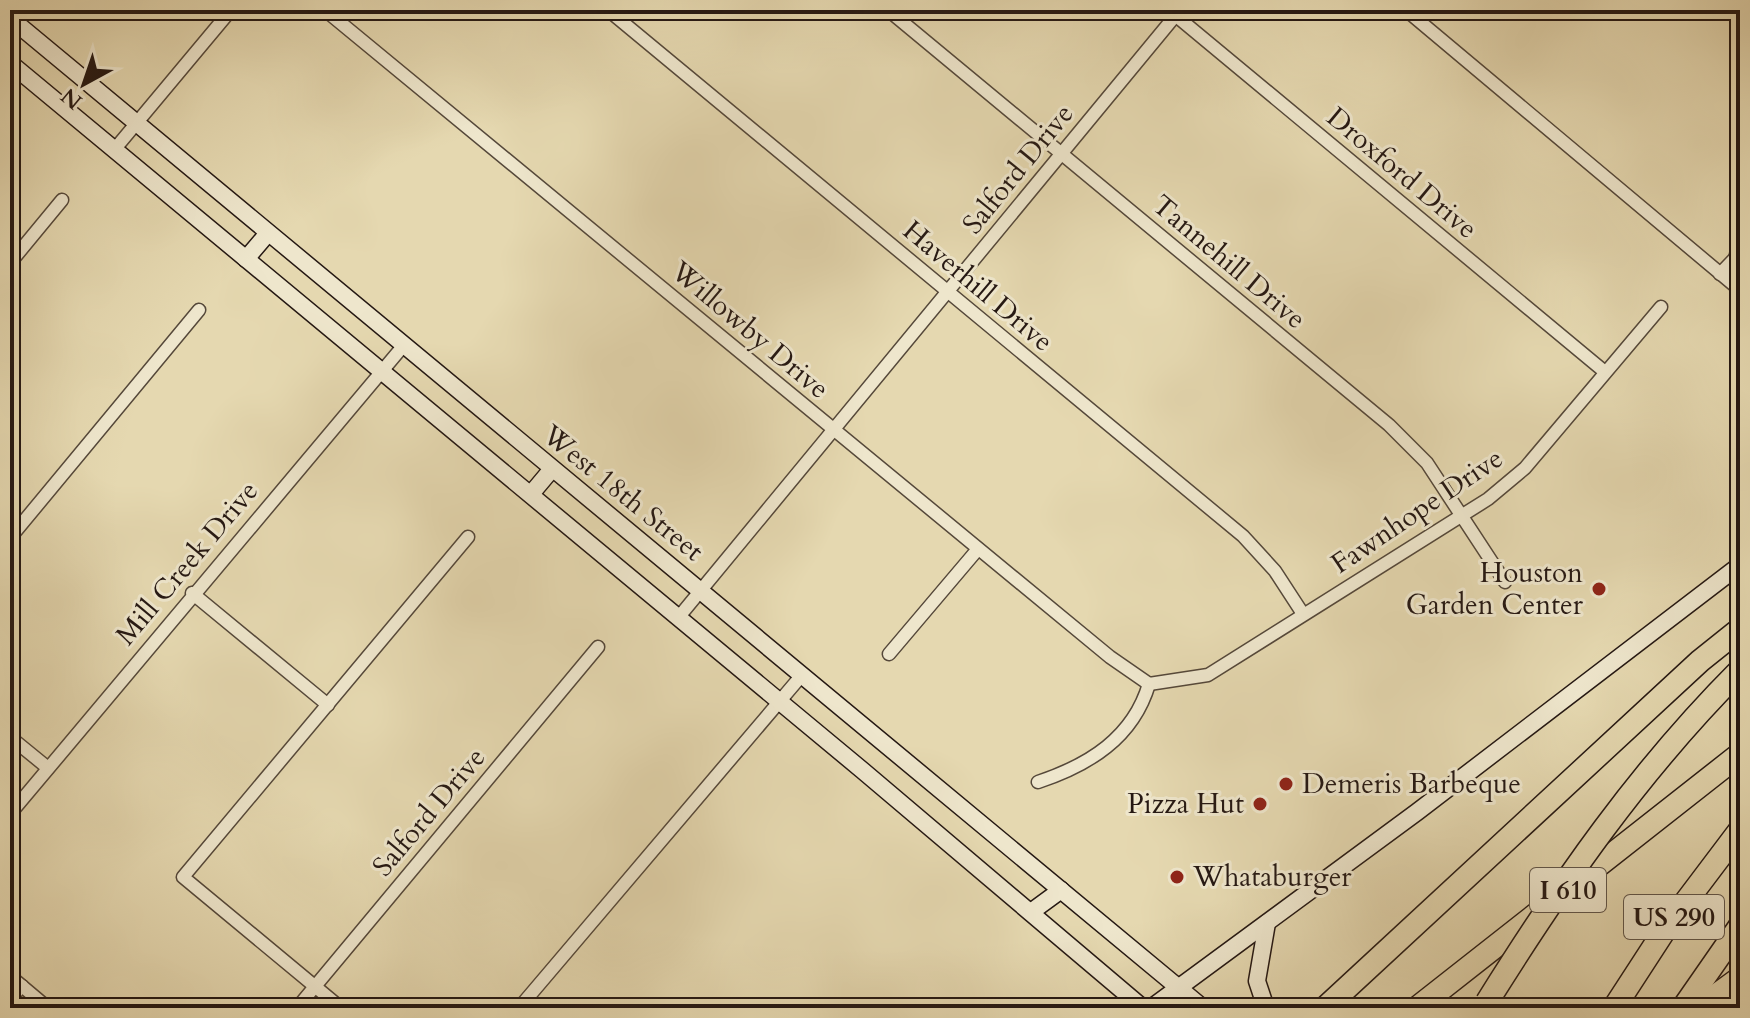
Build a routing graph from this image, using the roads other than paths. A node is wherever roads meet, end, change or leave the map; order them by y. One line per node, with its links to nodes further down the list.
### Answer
1 (231, 10): 9 (street)
2 (325, 10): 26 (street, Willowby Drive)
3 (608, 10): 20 (street, Haverhill Drive)
4 (888, 10): 11 (street, Tannehill Drive)
5 (1406, 10): 18 (street)
6 (1175, 12): 11 (street, Salford Drive); 25 (street, Droxford Drive)
7 (10, 18): 9 (main road, West 18th Street)
8 (10, 63): 10 (main road)
9 (136, 123): 10 (street); 13 (main road, West 18th Street)
10 (114, 150): 16 (main road)
11 (1061, 154): 20 (street, Salford Drive); 29 (street, Tannehill Drive)
12 (62, 200): 17 (street)
13 (268, 233): 16 (main road); 23 (main road, West 18th Street)
14 (1740, 236): 15 (street)
15 (1738, 254): 18 (street)
16 (246, 259): 24 (main road)
17 (10, 263)
18 (1720, 274): 19 (street)
19 (1740, 290)
20 (948, 292): 26 (street, Salford Drive); 37 (street, Haverhill Drive)
21 (1661, 307): 25 (street, Fawnhope Drive)
22 (199, 310): 31 (street)
23 (404, 345): 24 (street, Mill Creek Drive); 27 (main road, West 18th Street)
24 (382, 371): 28 (main road); 36 (street, Mill Creek Drive)
25 (1605, 372): 29 (street, Fawnhope Drive)
26 (833, 430): 32 (street, Willowby Drive); 35 (street, Salford Drive)
27 (552, 469): 28 (main road); 35 (main road, West 18th Street)
28 (531, 494): 38 (main road)
29 (1462, 515): 34 (street, Tannehill Drive); 37 (street, Fawnhope Drive)
30 (468, 537): 46 (street)
31 (10, 538)
32 (978, 549): 41 (street); 44 (street, Willowby Drive)
33 (1740, 565): 55 (main road)
34 (1505, 582)
35 (701, 590): 38 (street, Salford Drive); 43 (main road, West 18th Street)
36 (192, 593): 46 (street); 49 (street, Mill Creek Drive)
37 (1303, 614): 44 (street, Fawnhope Drive)
38 (678, 618): 45 (main road)
39 (1740, 629): 71 (highway)
40 (598, 647): 60 (street, Salford Drive)
41 (889, 654)
42 (1740, 670): 73 (highway, bridge)
43 (802, 675): 45 (street); 53 (main road, West 18th Street)
44 (1149, 684): 50 (street)
45 (780, 702): 54 (main road); 66 (street)
46 (328, 705): 60 (street)
47 (10, 737): 49 (street)
48 (1740, 754): 72 (highway, I 610, bridge)
49 (48, 768): 51 (street, Mill Creek Drive)
50 (1038, 782)
51 (10, 814)
52 (1740, 830): 74 (highway, US 290)
53 (1061, 890): 54 (main road); 61 (main road, West 18th Street)
54 (1031, 912): 67 (main road)
55 (1267, 923): 61 (main road); 70 (main road)
56 (1740, 926): 75 (highway, US 290)
57 (10, 976): 59 (street)
58 (1740, 978): 76 (highway)
59 (22, 986): 62 (street); 63 (street)
60 (315, 986): 64 (street, Salford Drive); 65 (street)
61 (1176, 986): 68 (main road); 69 (main road, West 18th Street)
62 (10, 999)
63 (48, 1008)
64 (297, 1008)
65 (341, 1008)
66 (519, 1008)
67 (1143, 1008)
68 (1151, 1008)
69 (1203, 1008)
70 (1266, 1008)
71 (1325, 1008)
72 (1417, 1008)
73 (1484, 1008)
74 (1614, 1008)
75 (1683, 1008)
76 (1699, 1008)

